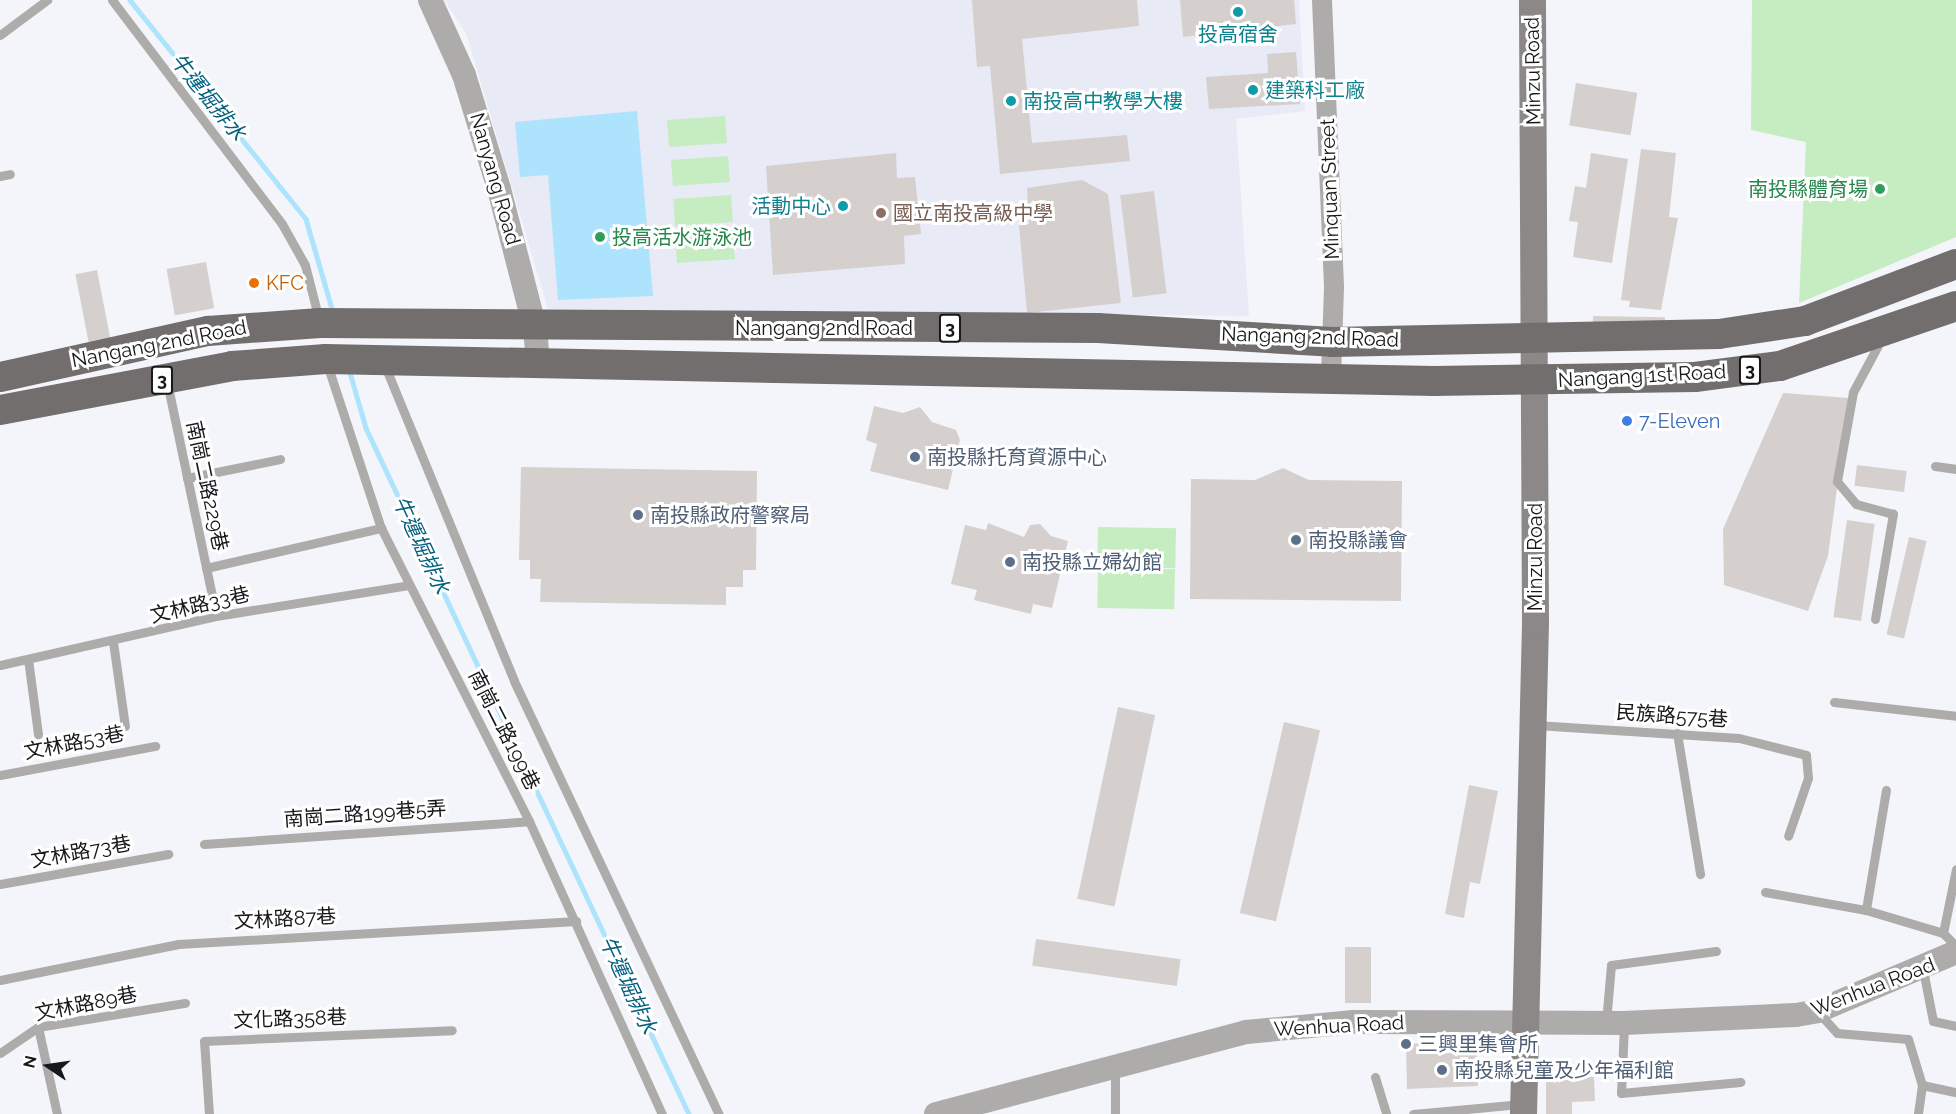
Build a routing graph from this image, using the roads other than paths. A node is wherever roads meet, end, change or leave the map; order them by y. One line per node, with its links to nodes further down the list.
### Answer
1 (47, 0): 6 (lane)
2 (112, 0): 9 (lane)
3 (430, 0): 10 (street, Nanyang Road)
4 (1322, 0): 13 (street, Minquan Street)
5 (1532, 0): 12 (main road, Minzu Road)
6 (0, 35)
7 (1956, 264): 12 (main road, Nangang 1st Road / 3)
8 (1956, 306): 11 (main road, Nangang 1st Road / 3)
9 (320, 323): 10 (main road, Nangang 2nd Road / 3); 17 (main road, Nangang 2nd Road / 3)
10 (536, 328): 13 (main road, Nangang 2nd Road / 3); 16 (street, Nanyang Road)
11 (1885, 333): 20 (main road, Nangang 1st Road / 3); 30 (lane)
12 (1535, 338): 13 (main road, Nangang 2nd Road / 3); 20 (main road, Minzu Road)
13 (1332, 342): 18 (street, Minquan Street)
14 (326, 359): 15 (main road, 3); 19 (main road, Nangang 2nd Road / 3); 26 (lane, 南崗二路199巷)
15 (382, 360): 16 (main road, Nangang 2nd Road / 3); 75 (lane)
16 (538, 364): 18 (main road, Nangang 2nd Road / 3)
17 (0, 377)
18 (1331, 379): 20 (main road, Nangang 2nd Road / 3)
19 (167, 380): 21 (main road, Nangang 2nd Road / 3); 25 (lane, 南崗二路229巷)
20 (1534, 381): 36 (main road, Minzu Road)
21 (0, 410)
22 (280, 459): 25 (lane)
23 (1935, 466): 24 (lane)
24 (1956, 469)
25 (187, 478): 27 (lane, 南崗二路229巷)
26 (381, 528): 27 (lane); 28 (lane, 南崗二路199巷)
27 (206, 568): 29 (lane, 南崗二路229巷)
28 (410, 585): 31 (lane, 文林路33巷); 43 (lane, 南崗二路199巷)
29 (213, 600)
30 (1875, 619)
31 (112, 642): 32 (lane, 文林路33巷); 37 (lane)
32 (28, 659): 33 (lane, 文林路33巷); 39 (lane)
33 (0, 665)
34 (1833, 702): 35 (lane)
35 (1956, 716)
36 (1534, 724): 38 (lane, 民族路575巷); 60 (main road, Minzu Road)
37 (125, 726)
38 (1677, 733): 44 (lane, 民族路575巷); 48 (lane)
39 (38, 734)
40 (155, 746): 41 (lane, 文林路53巷)
41 (0, 776)
42 (1886, 790): 51 (lane)
43 (529, 821): 45 (lane, 南崗二路199巷5弄); 52 (lane, 南崗二路199巷)
44 (1788, 836)
45 (204, 844)
46 (168, 854): 49 (lane, 文林路73巷)
47 (1956, 869): 53 (lane)
48 (1700, 874)
49 (0, 884)
50 (1765, 892): 51 (lane)
51 (1866, 910): 53 (lane)
52 (576, 921): 57 (lane, 文林路87巷); 74 (lane, 南崗二路199巷)
53 (1949, 943): 54 (lane); 56 (street, Wenhua Road)
54 (1956, 946)
55 (1716, 951): 61 (lane)
56 (1923, 970): 59 (street, Wenhua Road); 62 (lane)
57 (0, 980)
58 (185, 1004): 63 (lane, 文林路89巷)
59 (1818, 1011): 61 (street, Wenhua Road); 69 (lane)
60 (1521, 1021): 61 (street, Wenhua Road); 66 (street, Wenhua Road); 71 (main road, Minzu Road)
61 (1615, 1022): 68 (lane)
62 (1956, 1026)
63 (38, 1028): 65 (lane, 文林路89巷); 72 (lane)
64 (452, 1030): 73 (lane, 文化路358巷)
65 (0, 1053)
66 (1115, 1067): 76 (street, Wenhua Road); 77 (lane)
67 (1376, 1077): 78 (lane)
68 (1740, 1082)
69 (1922, 1085): 70 (lane); 80 (lane)
70 (1956, 1092)
71 (1523, 1109): 79 (lane)
72 (57, 1114)
73 (209, 1114)
74 (662, 1114)
75 (718, 1114)
76 (936, 1114)
77 (1115, 1114)
78 (1386, 1114)
79 (1413, 1114)
80 (1918, 1114)

